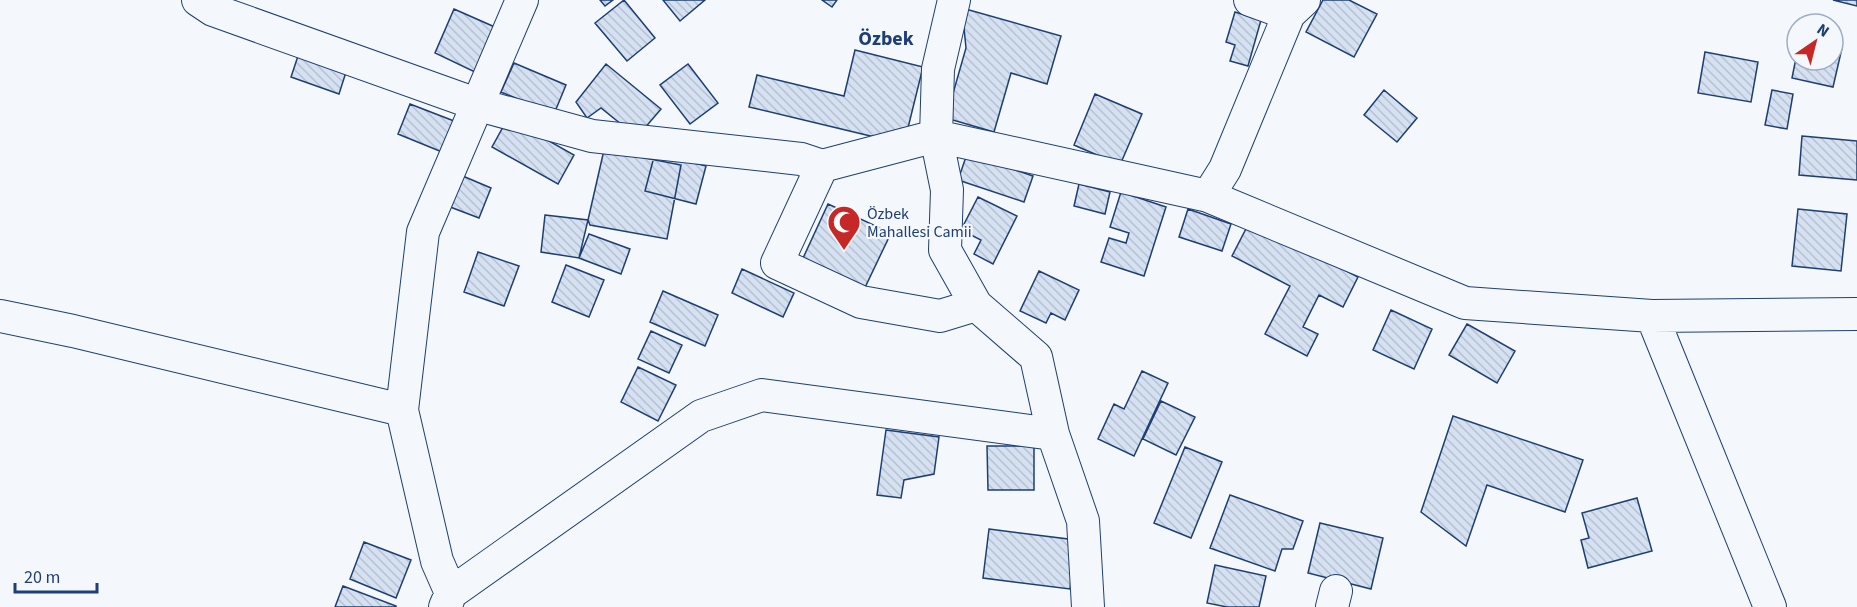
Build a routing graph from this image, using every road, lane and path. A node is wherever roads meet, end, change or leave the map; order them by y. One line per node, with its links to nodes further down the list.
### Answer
1 (198, 0): 6 (street)
2 (522, 0): 6 (street)
3 (954, 0): 7 (street)
4 (1250, 0): 5 (street)
5 (1297, 7): 9 (street)
6 (479, 105): 8 (street); 14 (street)
7 (936, 136): 8 (street); 9 (street); 10 (street)
8 (822, 166): 10 (street)
9 (1208, 196): 13 (street)
10 (976, 305): 15 (street)
11 (1857, 314): 13 (street)
12 (0, 316): 14 (street)
13 (1652, 316): 18 (street)
14 (402, 410): 16 (street)
15 (1053, 434): 16 (street); 17 (street)
16 (448, 600)
17 (1088, 607)
18 (1770, 607)

